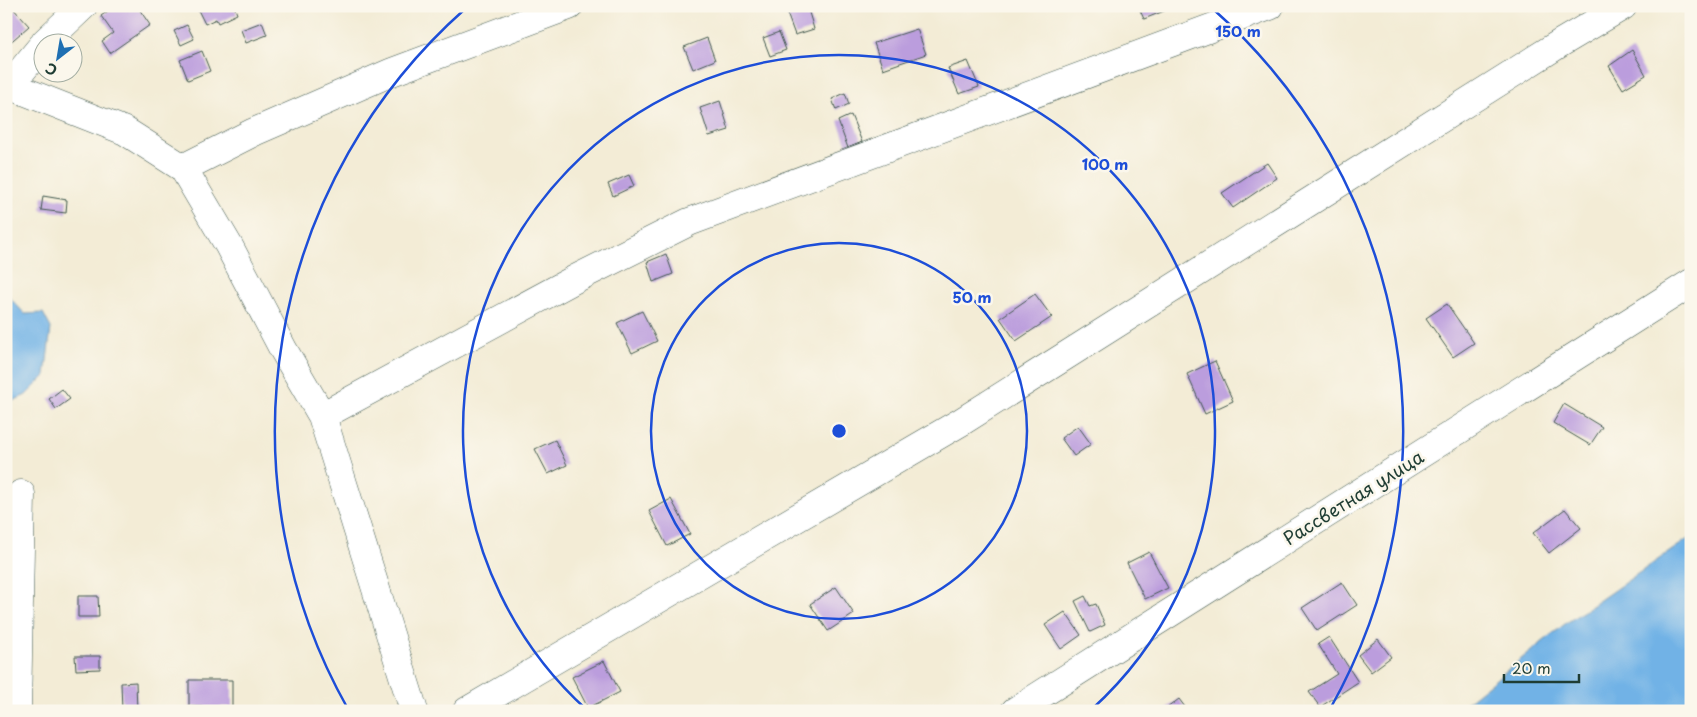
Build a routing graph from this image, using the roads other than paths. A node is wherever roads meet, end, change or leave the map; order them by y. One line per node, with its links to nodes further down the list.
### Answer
1 (83, 6): 5 (street)
2 (570, 6): 8 (street)
3 (1270, 6): 10 (street)
4 (1623, 6): 14 (street)
5 (56, 32)
6 (32, 57): 7 (street)
7 (8, 85): 8 (street)
8 (183, 168): 10 (street)
9 (1691, 283): 15 (street, Рассветная улица)
10 (322, 416): 13 (street)
11 (21, 494): 12 (street)
12 (17, 711)
13 (414, 711)
14 (467, 711)
15 (1016, 711)

